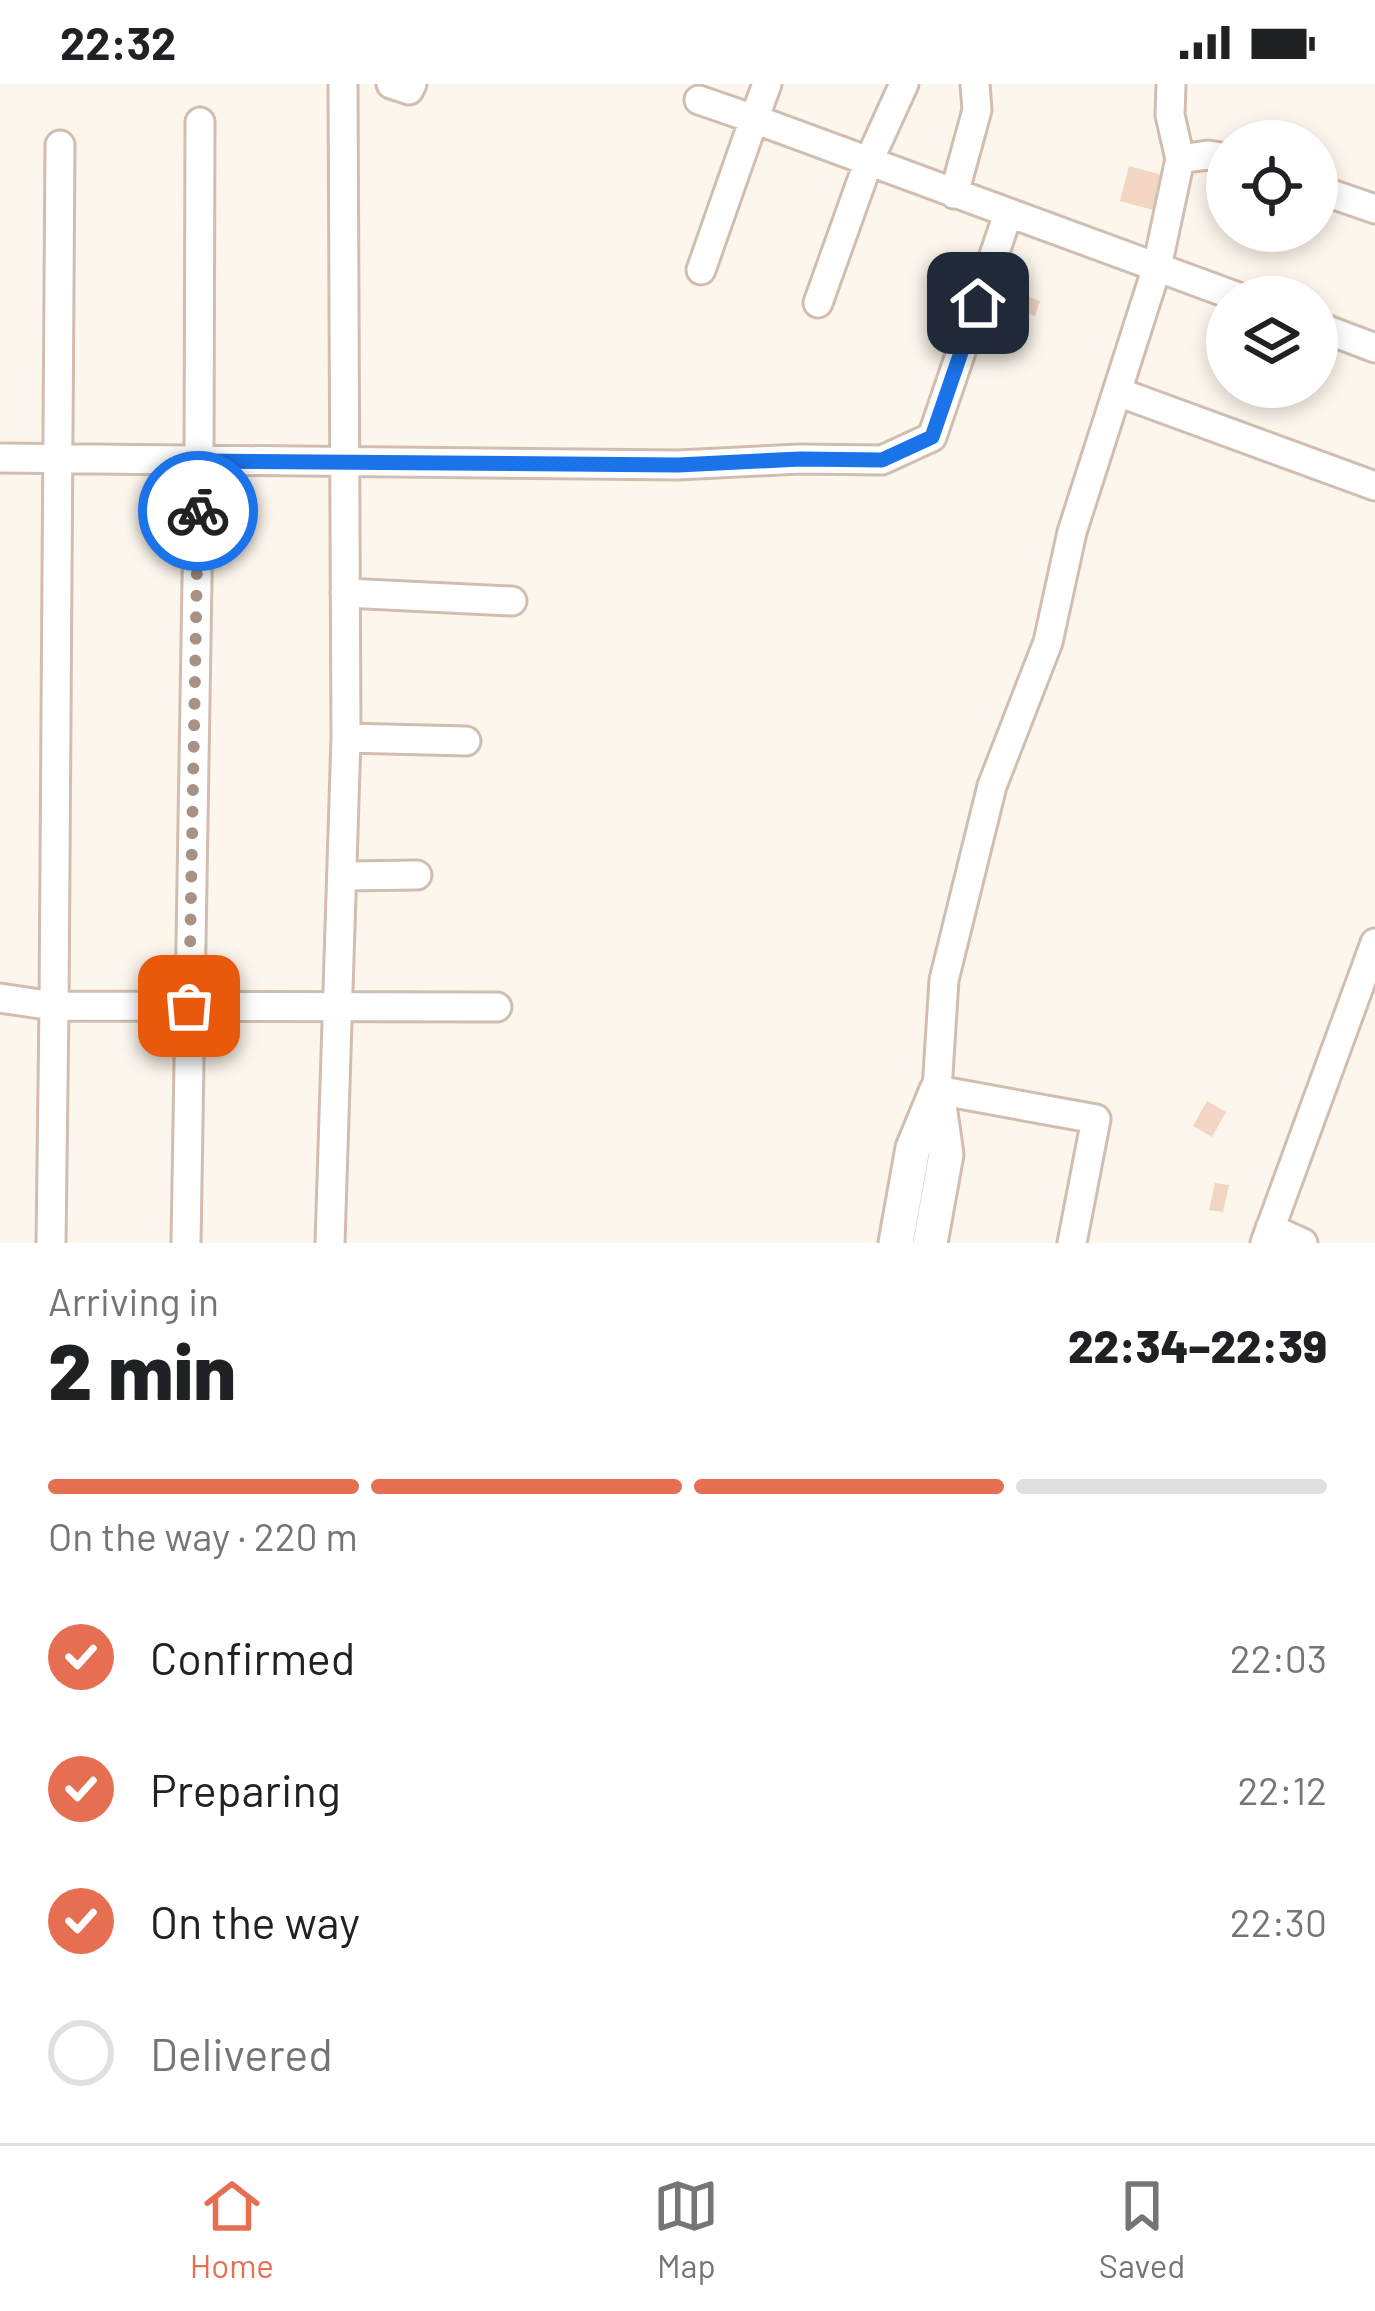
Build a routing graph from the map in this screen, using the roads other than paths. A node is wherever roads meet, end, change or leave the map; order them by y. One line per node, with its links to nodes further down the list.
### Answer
1 (343, 84): 29 (street)
2 (391, 84): 3 (street)
3 (412, 84)
4 (766, 84): 9 (street)
5 (904, 84): 14 (street)
6 (975, 84): 15 (street)
7 (1171, 84): 13 (street)
8 (699, 100): 9 (street)
9 (754, 119): 14 (street); 20 (street)
10 (200, 122): 28 (street)
11 (60, 145): 27 (street)
12 (1206, 155): 13 (street)
13 (1180, 159): 19 (street)
14 (868, 163): 15 (street); 22 (street)
15 (954, 194): 18 (street)
16 (1338, 196): 17 (street)
17 (1375, 209)
18 (1008, 214): 19 (street); 29 (street)
19 (1157, 267): 21 (street); 25 (street)
20 (701, 269)
21 (1206, 285)
22 (818, 303)
23 (1338, 334): 24 (street)
24 (1375, 348)
25 (1118, 392): 30 (street); 43 (street)
26 (0, 458): 27 (street)
27 (59, 459): 28 (street); 39 (street)
28 (199, 461): 29 (street); 40 (street)
29 (346, 462): 31 (street)
30 (1375, 486)
31 (345, 593): 32 (street); 33 (street)
32 (512, 601)
33 (346, 738): 34 (street); 36 (street)
34 (466, 741)
35 (417, 875): 36 (street)
36 (344, 876): 41 (street)
37 (1375, 943): 44 (street)
38 (0, 998): 39 (street)
39 (54, 1006): 40 (street); 45 (street)
40 (189, 1006): 41 (street); 46 (street)
41 (337, 1007): 42 (street); 47 (street)
42 (497, 1007)
43 (937, 1090): 48 (street); 49 (street); 50 (street)
44 (1268, 1236): 51 (street)
45 (51, 1243)
46 (186, 1243)
47 (330, 1243)
48 (896, 1243)
49 (930, 1243)
50 (1072, 1243)
51 (1303, 1243)

